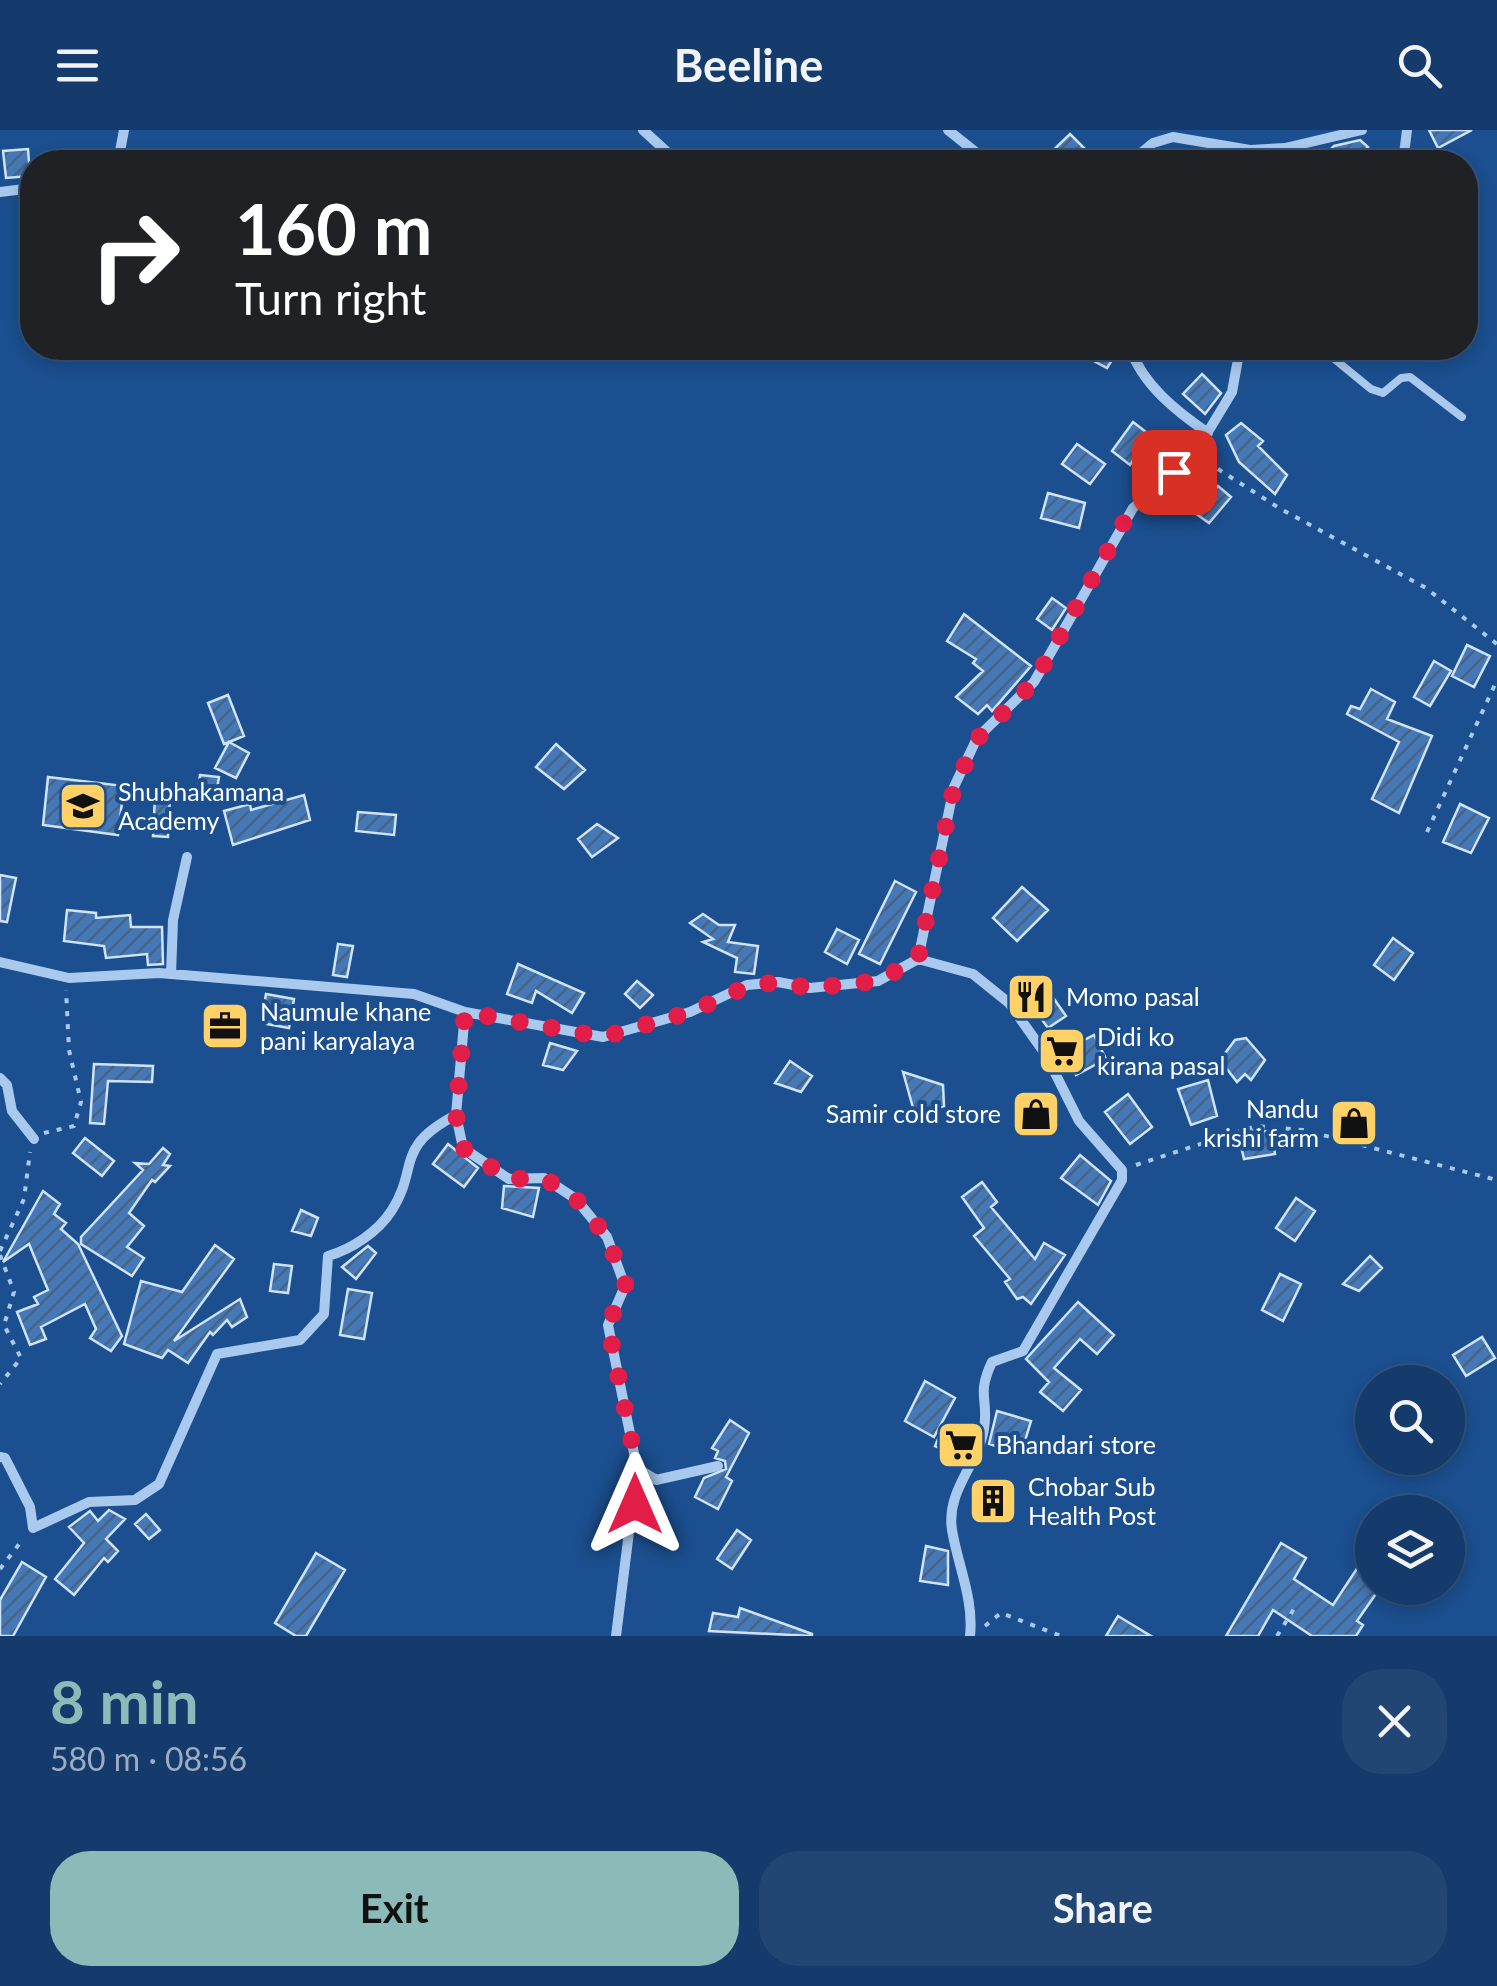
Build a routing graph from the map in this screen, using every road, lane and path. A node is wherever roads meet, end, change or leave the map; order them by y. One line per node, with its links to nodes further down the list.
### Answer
1 (644, 130): 4 (street)
2 (948, 130): 5 (street)
3 (1362, 130): 8 (street)
4 (665, 150)
5 (973, 150)
6 (1145, 150): 7 (street)
7 (1250, 150)
8 (1250, 150)
9 (1135, 360): 13 (street)
10 (1238, 360): 13 (street)
11 (1336, 360): 12 (lane)
12 (1462, 417)
13 (1208, 432): 14 (street)
14 (1194, 454): 15 (path); 19 (street)
15 (1497, 644)
16 (1497, 680): 17 (path)
17 (1428, 832)
18 (187, 857): 21 (street)
19 (918, 959): 23 (street); 27 (street)
20 (0, 962): 22 (street)
21 (171, 974): 22 (street); 23 (street)
22 (70, 978): 26 (path)
23 (465, 1012): 25 (street)
24 (0, 1078): 26 (street)
25 (456, 1115): 33 (street); 34 (street)
26 (34, 1140): 29 (path)
27 (1122, 1170): 28 (path); 38 (street)
28 (1497, 1180)
29 (0, 1253): 30 (path)
30 (0, 1384)
31 (0, 1457): 34 (street)
32 (718, 1466): 33 (street)
33 (637, 1468): 37 (street)
34 (32, 1528): 35 (path)
35 (0, 1569)
36 (1297, 1604): 40 (path)
37 (616, 1636)
38 (972, 1636): 39 (path)
39 (1061, 1636)
40 (1277, 1636)

